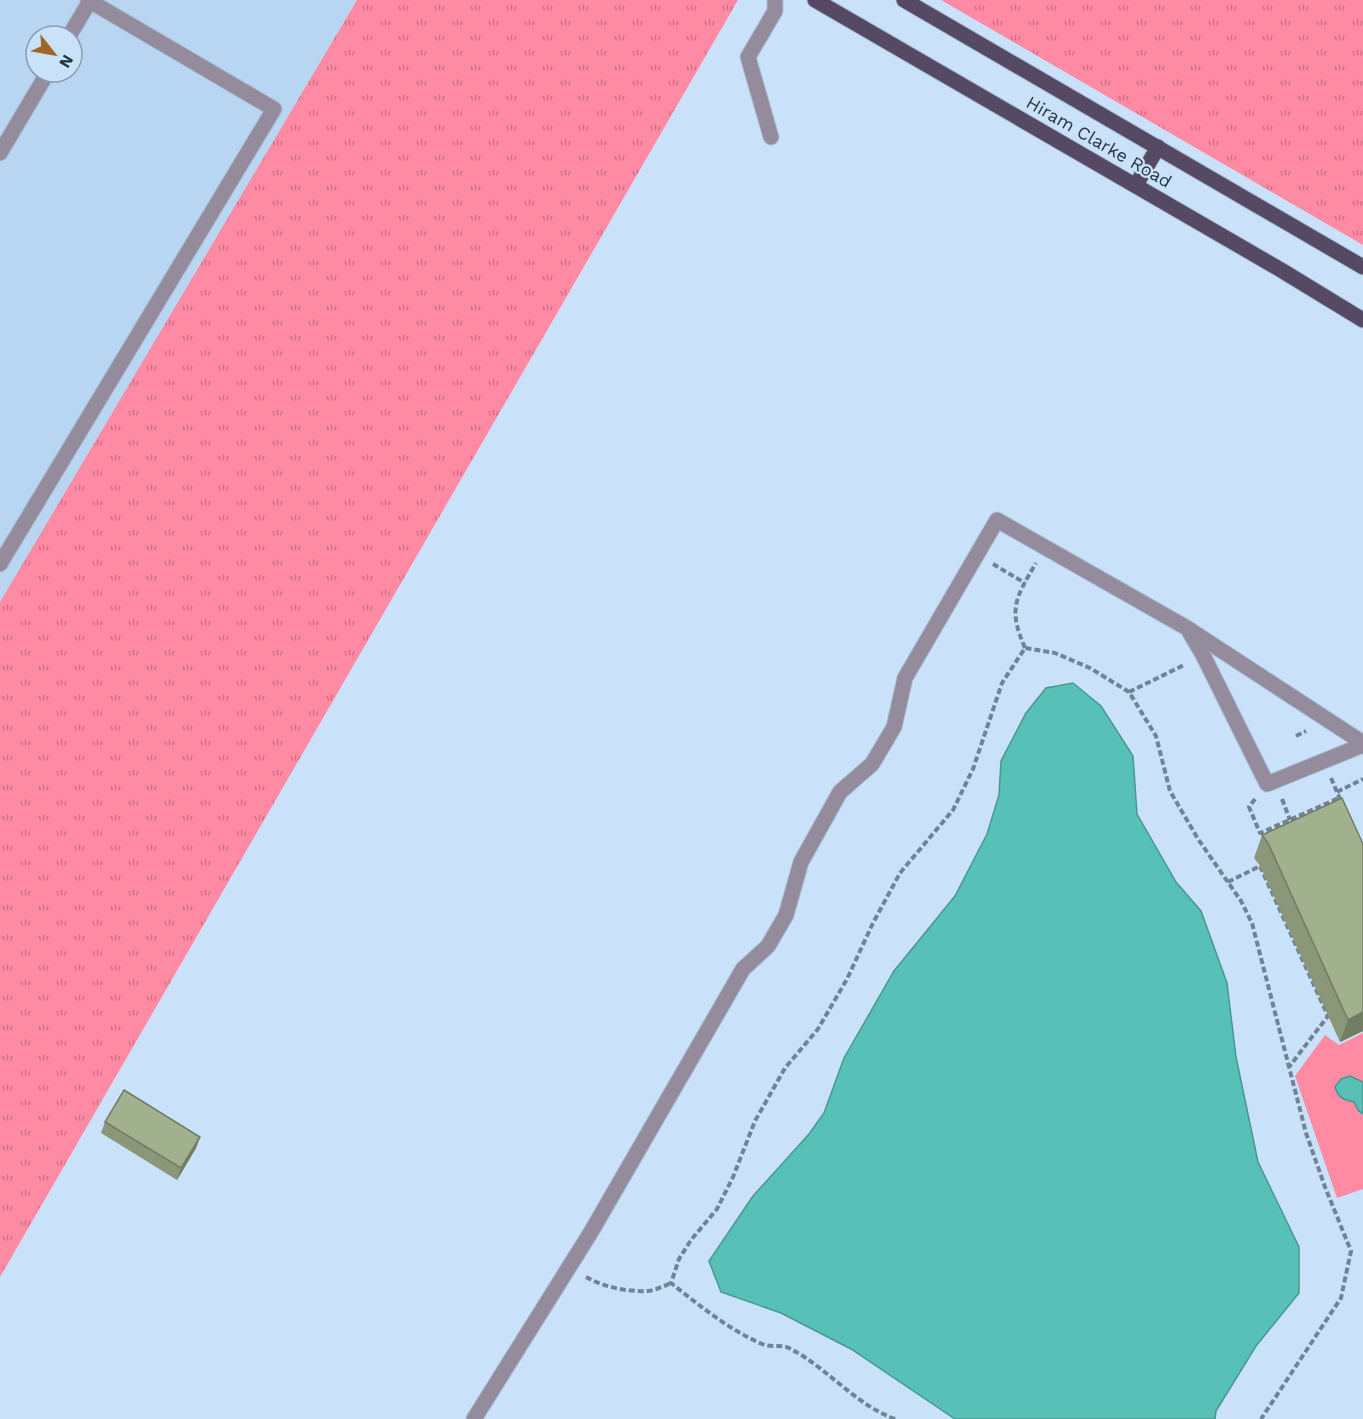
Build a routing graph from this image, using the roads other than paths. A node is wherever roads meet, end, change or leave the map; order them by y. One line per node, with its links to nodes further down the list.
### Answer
1 (775, 0): 7 (lane)
2 (815, 0): 10 (main road, Hiram Clarke Road)
3 (904, 0): 8 (main road, Hiram Clarke Road)
4 (89, 1): 5 (lane); 13 (lane)
5 (76, 24)
6 (41, 84): 9 (lane)
7 (771, 137)
8 (1158, 147): 10 (main road); 11 (main road, Hiram Clarke Road)
9 (0, 153)
10 (1136, 185): 12 (main road, Hiram Clarke Road)
11 (1363, 267)
12 (1363, 320)
13 (0, 564)
14 (1187, 628): 15 (lane); 15 (lane); 16 (lane)
15 (1363, 744)
16 (474, 1419)

